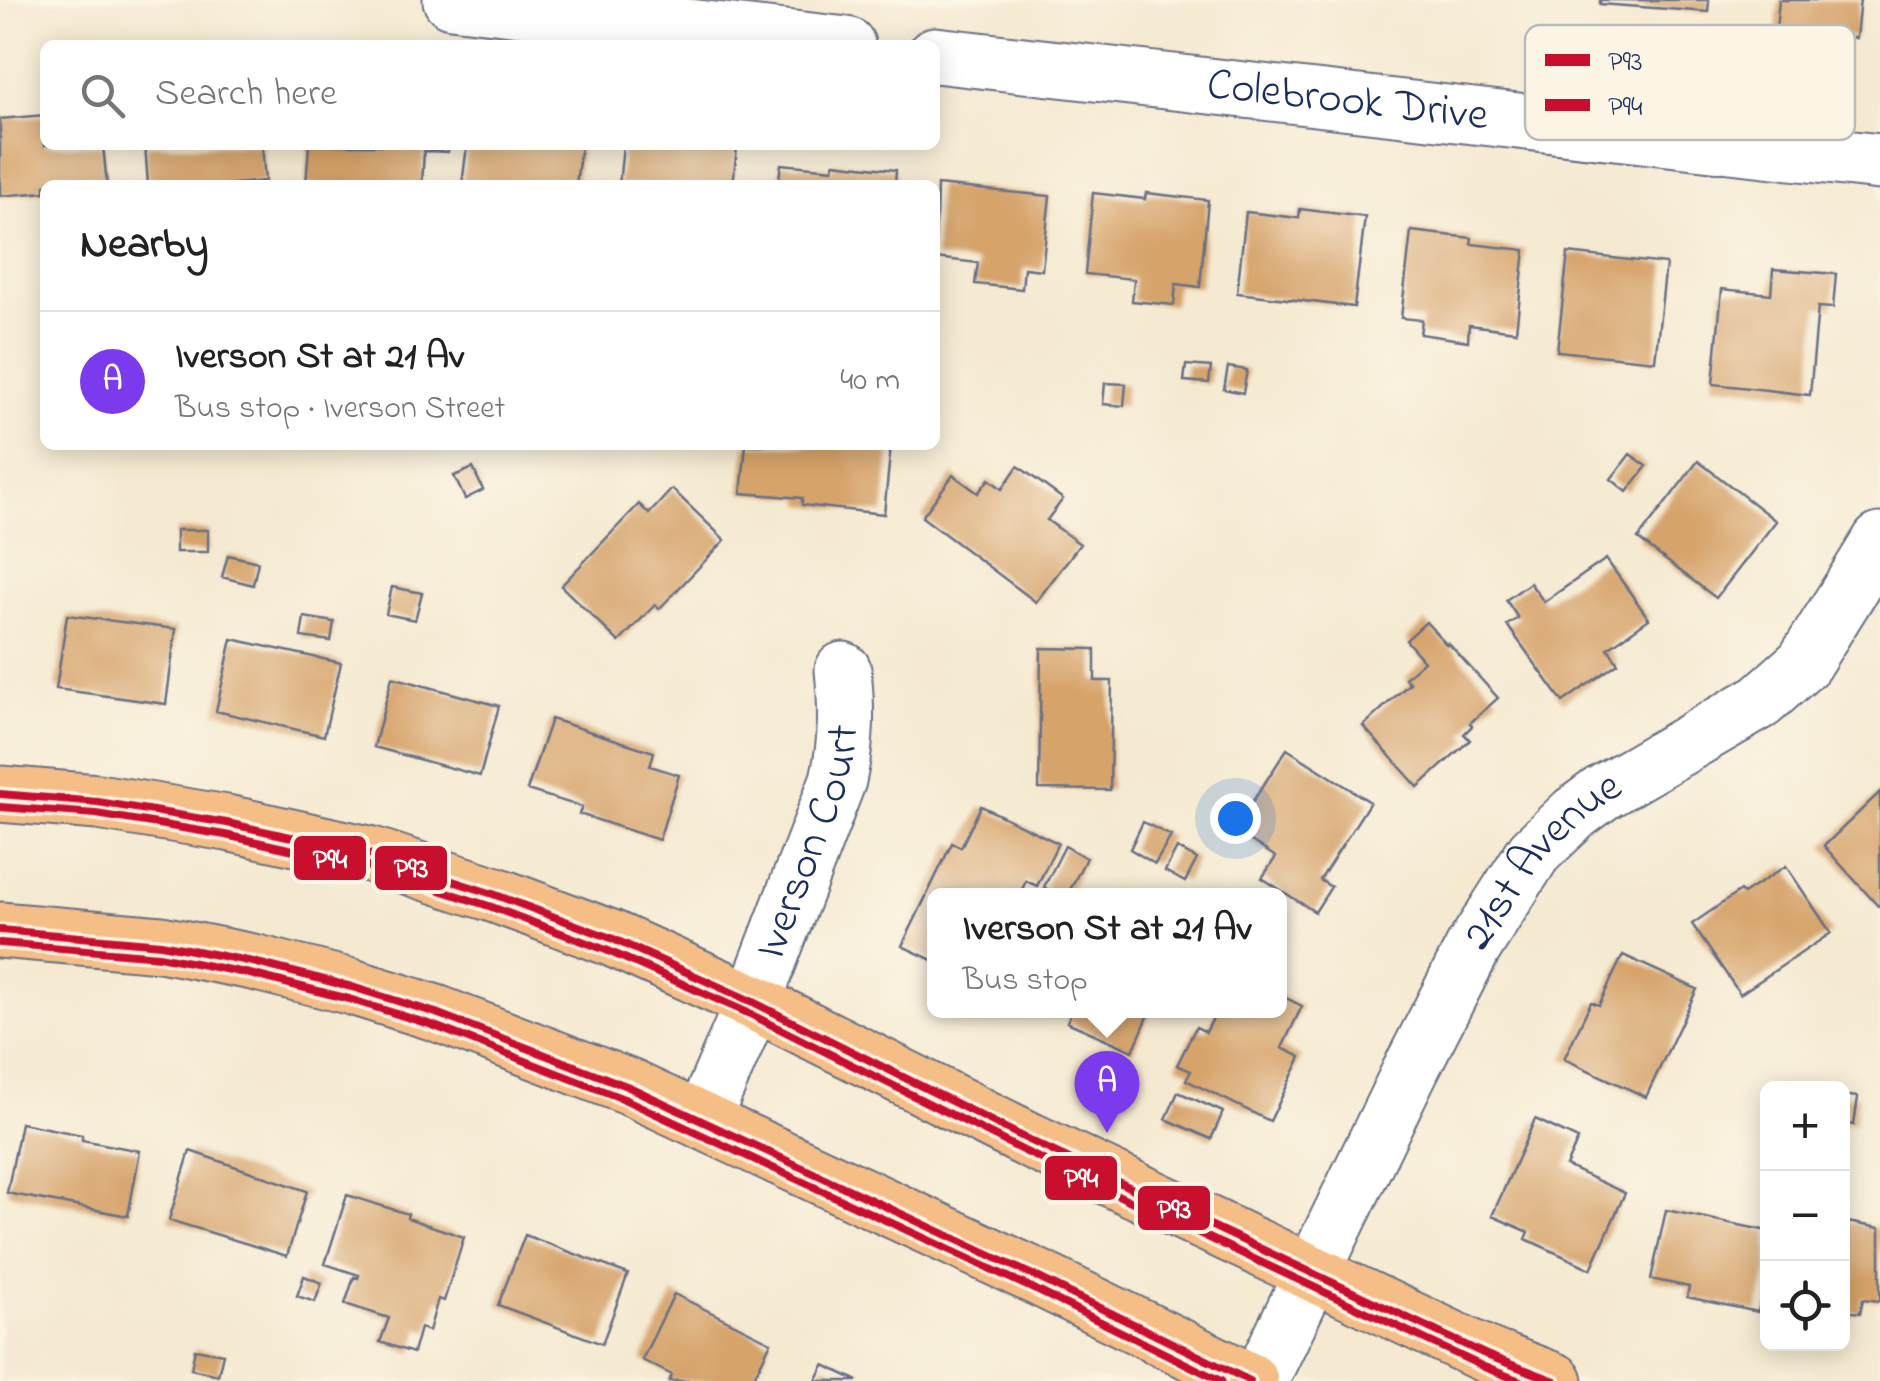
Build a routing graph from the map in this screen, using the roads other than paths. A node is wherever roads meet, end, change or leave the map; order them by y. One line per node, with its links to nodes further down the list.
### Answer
1 (451, 0): 2 (street)
2 (803, 40)
3 (940, 56): 4 (street, Colebrook Drive)
4 (1525, 122)
5 (1686, 140): 6 (street, Colebrook Drive)
6 (1880, 162)
7 (1880, 542): 13 (street, 21st Avenue)
8 (844, 670): 11 (street, Iverson Court)
9 (0, 794): 11 (main road)
10 (0, 930): 12 (main road)
11 (753, 1002): 12 (street, Iverson Court); 13 (main road)
12 (702, 1121): 14 (main road)
13 (1313, 1272): 15 (street, 21st Avenue); 16 (main road)
14 (1250, 1381)
15 (1260, 1381)
16 (1555, 1381)

